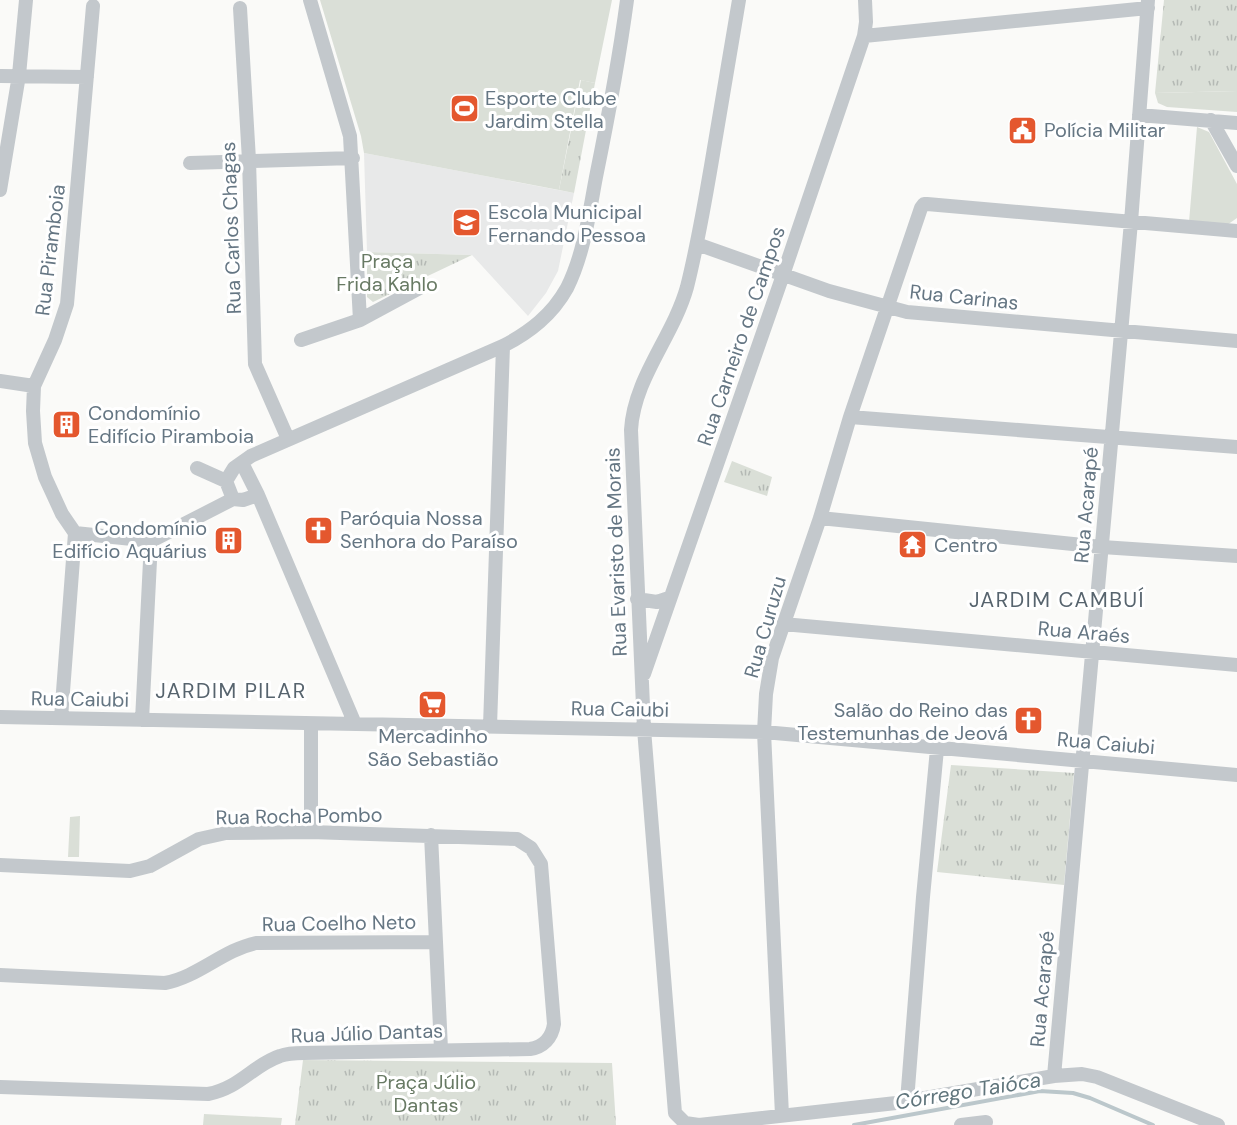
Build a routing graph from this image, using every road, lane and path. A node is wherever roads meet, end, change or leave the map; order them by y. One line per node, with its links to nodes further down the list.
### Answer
1 (26, 0): 10 (street)
2 (310, 0): 16 (street)
3 (627, 0): 31 (street)
4 (739, 0): 23 (street, Rua Evaristo de Morais)
5 (865, 0): 9 (street, Rua Carneiro de Campos)
6 (1148, 4): 9 (street); 13 (street, Rua Acarapé)
7 (93, 6): 12 (street, Rua Piramboia)
8 (240, 8): 17 (street, Rua Carlos Chagas)
9 (864, 36): 24 (street, Rua Carneiro de Campos)
10 (19, 75): 11 (street); 12 (street); 20 (street)
11 (0, 76)
12 (87, 77): 33 (street, Rua Piramboia)
13 (1139, 115): 14 (street); 21 (street, Rua Acarapé)
14 (1211, 120): 15 (street); 19 (street)
15 (1237, 123)
16 (353, 158): 17 (street); 27 (street)
17 (249, 160): 18 (street); 36 (street, Rua Carlos Chagas)
18 (190, 163)
19 (1237, 166)
20 (0, 190)
21 (1131, 222): 22 (street); 26 (street, Rua Curuzu); 28 (street, Rua Acarapé)
22 (1237, 231)
23 (697, 244): 24 (street, Rua Carinas); 49 (street, Rua Evaristo de Morais)
24 (783, 275): 26 (street, Rua Carinas); 48 (street, Rua Carneiro de Campos)
25 (425, 285): 27 (street)
26 (888, 306): 28 (street, Rua Carinas); 34 (street, Rua Curuzu)
27 (360, 320): 29 (street)
28 (1121, 332): 30 (street, Rua Carinas); 35 (street, Rua Acarapé)
29 (301, 340)
30 (1237, 341)
31 (503, 346): 36 (street); 60 (street)
32 (0, 381): 33 (street)
33 (34, 386): 44 (street, Rua Piramboia)
34 (850, 417): 35 (street); 43 (street, Rua Curuzu)
35 (1111, 438): 37 (street); 46 (street, Rua Acarapé)
36 (288, 440): 38 (street)
37 (1237, 447)
38 (242, 463): 40 (street); 41 (street)
39 (197, 468): 40 (street)
40 (226, 481): 42 (street)
41 (258, 495): 42 (street); 59 (street)
42 (233, 499): 45 (street)
43 (820, 518): 46 (street); 51 (street, Rua Curuzu)
44 (75, 533): 45 (street); 56 (street)
45 (151, 541): 57 (street)
46 (1102, 547): 47 (street); 52 (street, Rua Acarapé)
47 (1237, 556)
48 (669, 598): 49 (street); 50 (street, Rua Carneiro de Campos)
49 (637, 606): 50 (street); 54 (street, Rua Evaristo de Morais)
50 (663, 616): 54 (street, Rua Carneiro de Campos)
51 (783, 624): 52 (street, Rua Araés); 62 (street, Rua Curuzu)
52 (1092, 653): 53 (street, Rua Araés); 64 (street, Rua Acarapé)
53 (1237, 665)
54 (641, 682): 61 (street, Rua Evaristo de Morais)
55 (0, 717): 56 (street, Rua Caiubi)
56 (61, 718): 57 (street, Rua Caiubi)
57 (142, 720): 58 (street, Rua Caiubi)
58 (311, 724): 59 (street, Rua Caiubi); 66 (street)
59 (355, 724): 60 (street, Rua Caiubi)
60 (490, 726): 61 (street, Rua Caiubi)
61 (644, 729): 62 (street, Rua Caiubi); 76 (street, Rua Evaristo de Morais)
62 (764, 732): 63 (street, Rua Caiubi); 76 (street, Rua Curuzu)
63 (937, 748): 64 (street, Rua Caiubi); 75 (street)
64 (1082, 760): 65 (street, Rua Caiubi); 73 (street, Rua Acarapé)
65 (1237, 775)
66 (311, 832): 67 (street, Rua Rocha Pombo); 69 (street, Rua Rocha Pombo)
67 (431, 835): 68 (street, Rua Rocha Pombo); 70 (street)
68 (531, 849): 72 (street, Rua Júlio Dantas)
69 (0, 865)
70 (436, 942): 71 (street, Rua Coelho Neto); 72 (street)
71 (0, 975)
72 (441, 1049): 74 (street, Rua Júlio Dantas)
73 (1054, 1076): 75 (street); 79 (street)
74 (0, 1087)
75 (907, 1101): 76 (street)
76 (782, 1115)
77 (986, 1122): 78 (street)
78 (961, 1125)
79 (1218, 1125)

